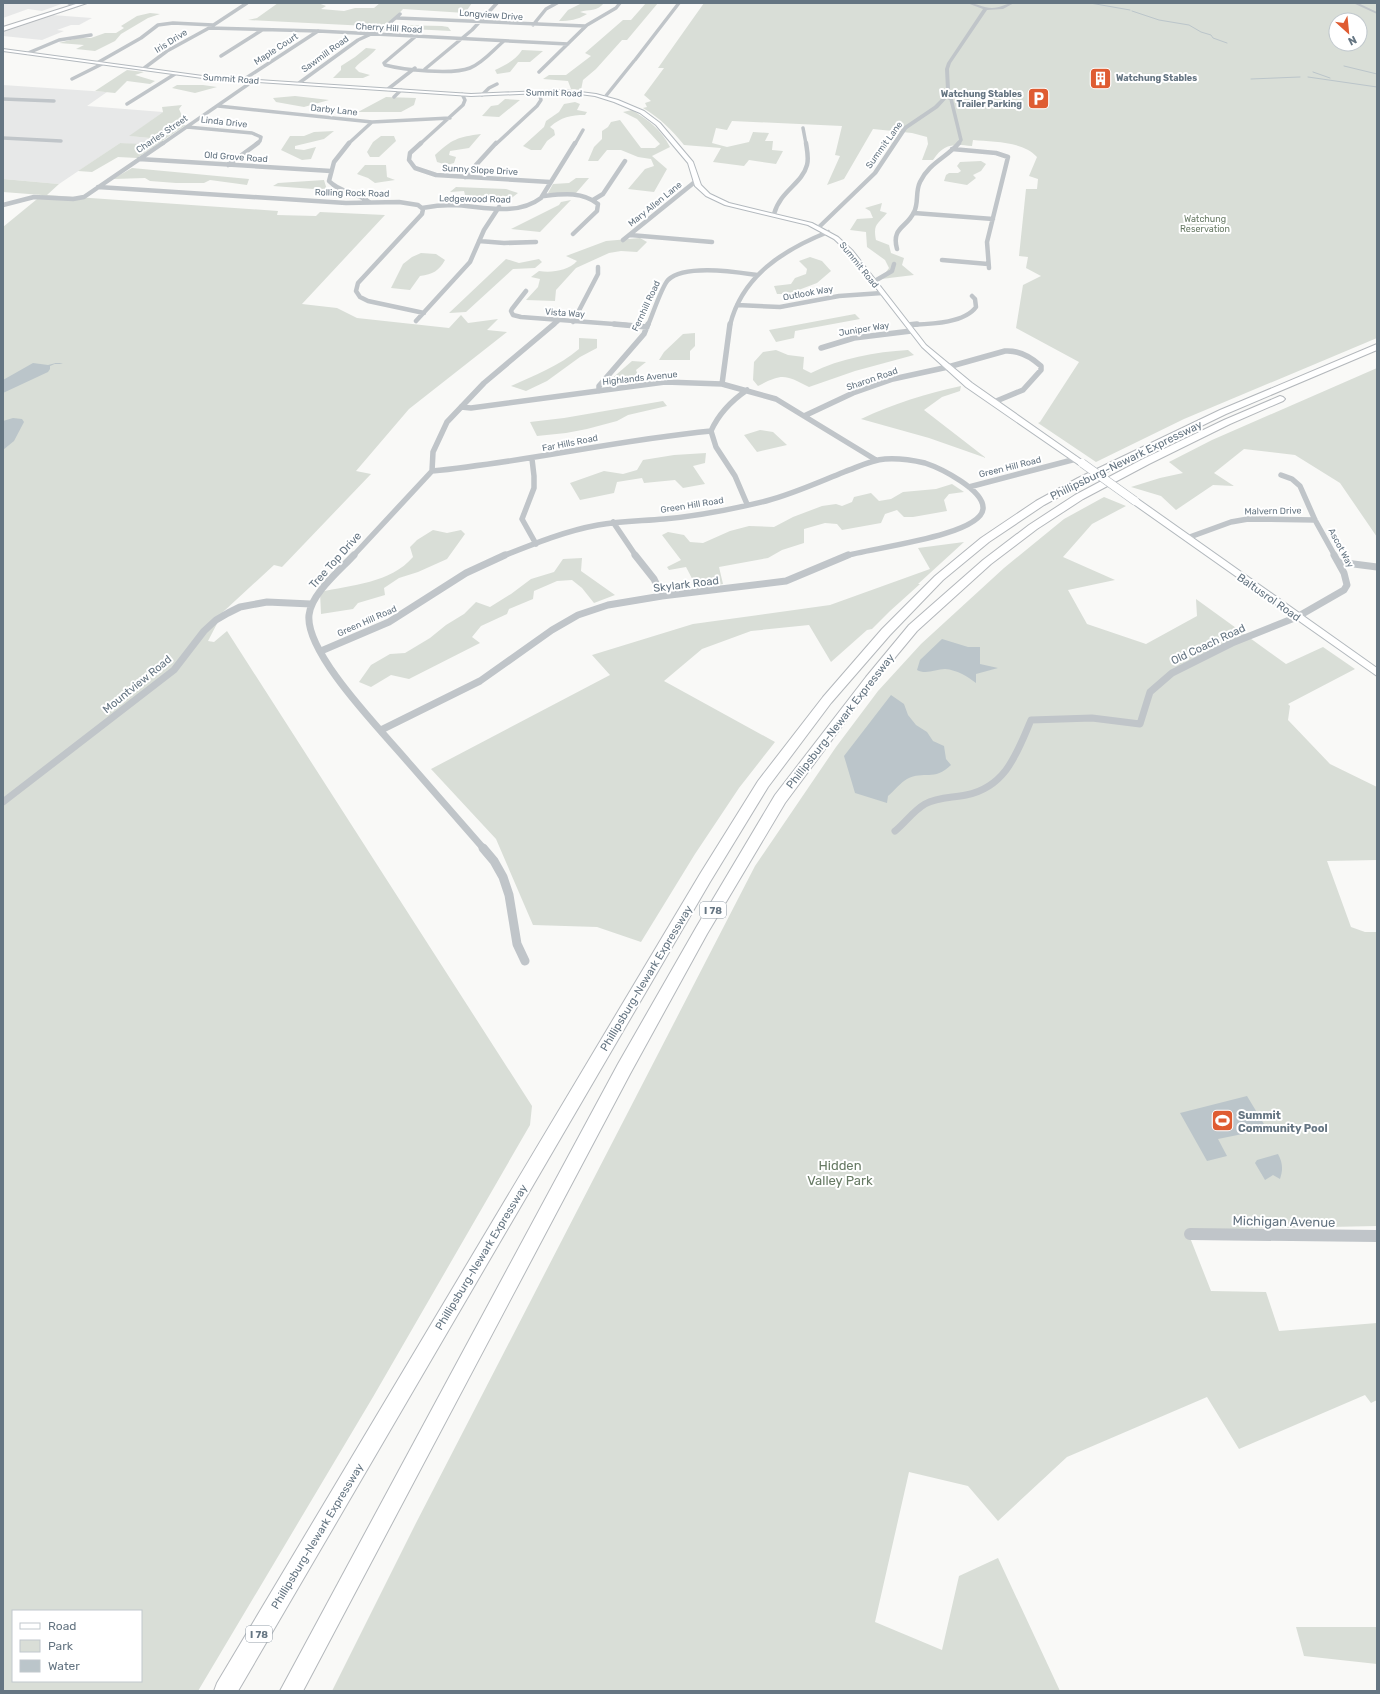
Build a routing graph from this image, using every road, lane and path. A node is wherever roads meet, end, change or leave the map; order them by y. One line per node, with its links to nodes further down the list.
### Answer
1 (69, 3): 2 (street)
2 (76, 3): 20 (highway)
3 (84, 3): 20 (highway)
4 (247, 3): 17 (street, Iris Drive)
5 (497, 3): 16 (street)
6 (558, 3): 18 (street)
7 (620, 3): 19 (street)
8 (679, 3): 51 (street)
9 (968, 3): 12 (street)
10 (1012, 3): 12 (street)
11 (1355, 3): 14 (street)
12 (986, 8): 49 (street)
13 (401, 13): 15 (street, Sawmill Road)
14 (1377, 13)
15 (397, 18): 16 (street, Longview Drive); 24 (street, Sawmill Road)
16 (481, 22): 18 (street, Longview Drive); 27 (street)
17 (213, 25): 21 (street, Iris Drive); 33 (street)
18 (533, 25): 19 (street, Longview Drive)
19 (585, 26): 29 (street)
20 (3, 28)
21 (209, 28): 22 (street, Cherry Hill Road); 35 (street, Iris Drive)
22 (263, 29): 23 (street, Cherry Hill Road); 32 (street)
23 (318, 31): 24 (street, Cherry Hill Road); 40 (street, Maple Court)
24 (371, 34): 26 (street, Cherry Hill Road); 42 (street, Sawmill Road)
25 (91, 35): 31 (street)
26 (416, 36): 27 (street, Cherry Hill Road); 34 (street)
27 (464, 39): 28 (street, Cherry Hill Road); 36 (street)
28 (504, 41): 29 (street, Cherry Hill Road); 36 (street)
29 (568, 44): 37 (street)
30 (3, 50): 31 (main road, Summit Road)
31 (28, 53): 33 (main road, Summit Road)
32 (221, 56)
33 (100, 63): 35 (main road, Summit Road); 39 (street)
34 (415, 68): 36 (street); 44 (street)
35 (143, 69): 38 (main road, Summit Road)
36 (425, 69)
37 (539, 72)
38 (174, 74): 40 (main road, Summit Road); 54 (street)
39 (72, 79)
40 (243, 80): 41 (main road, Summit Road)
41 (253, 81): 42 (main road, Summit Road); 55 (street, Charles Street)
42 (299, 83): 44 (main road, Summit Road)
43 (497, 84): 48 (street)
44 (388, 89): 45 (main road, Summit Road)
45 (402, 90): 47 (main road, Summit Road); 50 (street)
46 (539, 92): 48 (main road, Summit Road); 51 (main road, Summit Road); 68 (street)
47 (462, 94): 48 (main road, Summit Road); 56 (street, Sunny Slope Drive)
48 (482, 95)
49 (946, 96): 63 (street); 81 (street, Summit Lane)
50 (394, 97)
51 (605, 97): 69 (main road, Summit Road)
52 (3, 99): 53 (street)
53 (54, 101)
54 (127, 104)
55 (218, 106): 57 (street, Darby Lane); 58 (street, Charles Street)
56 (450, 118): 57 (street, Darby Lane); 68 (street, Sunny Slope Drive)
57 (372, 122): 67 (street)
58 (187, 127): 64 (street, Charles Street); 66 (street, Linda Drive)
59 (803, 128): 79 (street)
60 (583, 130): 70 (street, Ledgewood Road)
61 (3, 138): 62 (street)
62 (61, 141)
63 (952, 148): 78 (street); 80 (street)
64 (139, 159): 66 (street, Old Grove Road); 71 (street, Charles Street)
65 (625, 161): 73 (street)
66 (228, 164): 67 (street, Old Grove Road)
67 (331, 171): 74 (street)
68 (466, 177): 70 (street, Sunny Slope Drive)
69 (696, 181): 79 (main road, Summit Road); 84 (street, Mary Allen Lane)
70 (550, 182): 72 (street, Ledgewood Road)
71 (98, 187): 74 (street, Rolling Rock Road); 75 (street, Charles Street)
72 (542, 196): 73 (street); 76 (street, Ledgewood Road)
73 (593, 200): 83 (street)
74 (369, 202): 77 (street, Rolling Rock Road)
75 (3, 205)
76 (499, 207): 77 (street, Ledgewood Road); 86 (street)
77 (422, 208): 99 (street)
78 (914, 212): 80 (street); 89 (street)
79 (774, 214): 81 (main road, Summit Road)
80 (993, 220): 90 (street)
81 (818, 228): 82 (main road, Summit Road)
82 (828, 232): 93 (street); 94 (main road, Summit Road)
83 (573, 234)
84 (630, 235): 85 (street, Mary Allen Lane); 88 (street)
85 (624, 240)
86 (479, 241): 87 (street); 99 (street)
87 (536, 242)
88 (712, 242)
89 (897, 249)
90 (942, 260)
91 (894, 264): 94 (street)
92 (598, 267): 102 (street)
93 (757, 276): 98 (street); 103 (street, Fernhill Road)
94 (873, 282): 96 (main road, Summit Road)
95 (526, 291): 100 (street, Vista Way)
96 (882, 294): 98 (street, Outlook Way); 104 (main road, Summit Road)
97 (972, 296): 104 (street, Juniper Way)
98 (737, 305): 109 (street)
99 (424, 313): 101 (street)
100 (558, 321): 102 (street, Vista Way); 113 (street)
101 (416, 322)
102 (573, 322): 103 (street, Vista Way)
103 (647, 327): 111 (street, Fernhill Road)
104 (910, 328): 106 (street, Juniper Way); 108 (main road, Summit Road)
105 (1377, 347): 141 (highway, Phillipsburg-Newark Expressway / I 78)
106 (821, 348)
107 (1377, 358): 142 (highway, Phillipsburg-Newark Expressway / I 78)
108 (948, 367): 112 (main road, Summit Road); 112 (street, Sharon Road); 114 (street, Sharon Road)
109 (722, 384): 110 (street, Highlands Avenue); 111 (street, Highlands Avenue)
110 (747, 390): 114 (street, Highlands Avenue); 115 (street)
111 (599, 391): 113 (street, Highlands Avenue)
112 (994, 402): 118 (main road, Summit Road)
113 (461, 407): 119 (street)
114 (804, 416): 117 (street, Highlands Avenue)
115 (711, 431): 116 (street, Far Hills Road); 122 (street)
116 (532, 459): 119 (street, Far Hills Road); 127 (street)
117 (876, 460): 121 (street, Green Hill Road); 122 (street, Green Hill Road)
118 (1079, 461): 121 (street, Green Hill Road); 123 (main road, Summit Road, bridge)
119 (432, 471): 131 (street, Tree Top Drive)
120 (1281, 475): 124 (street, Ascot Way)
121 (969, 487): 130 (street, Skylark Road)
122 (746, 504): 125 (street, Green Hill Road)
123 (1162, 520): 126 (main road, Baltusrol Road)
124 (1315, 520): 126 (street, Malvern Drive); 128 (street, Ascot Way)
125 (613, 522): 127 (street, Green Hill Road); 130 (street)
126 (1187, 538): 132 (main road, Baltusrol Road)
127 (536, 544): 133 (street, Green Hill Road)
128 (1338, 562): 129 (street); 132 (street, Ascot Way)
129 (1377, 567)
130 (662, 596): 135 (street, Skylark Road)
131 (311, 604): 133 (street, Tree Top Drive); 136 (street, Mountview Road)
132 (1297, 616): 134 (main road, Baltusrol Road); 137 (street, Old Coach Road)
133 (321, 651): 135 (street, Tree Top Drive)
134 (1377, 673)
135 (381, 730): 138 (street, Tree Top Drive)
136 (3, 802)
137 (895, 830)
138 (525, 961)
139 (1190, 1234): 140 (street, Michigan Avenue)
140 (1377, 1236)
141 (225, 1691)
142 (291, 1691)

